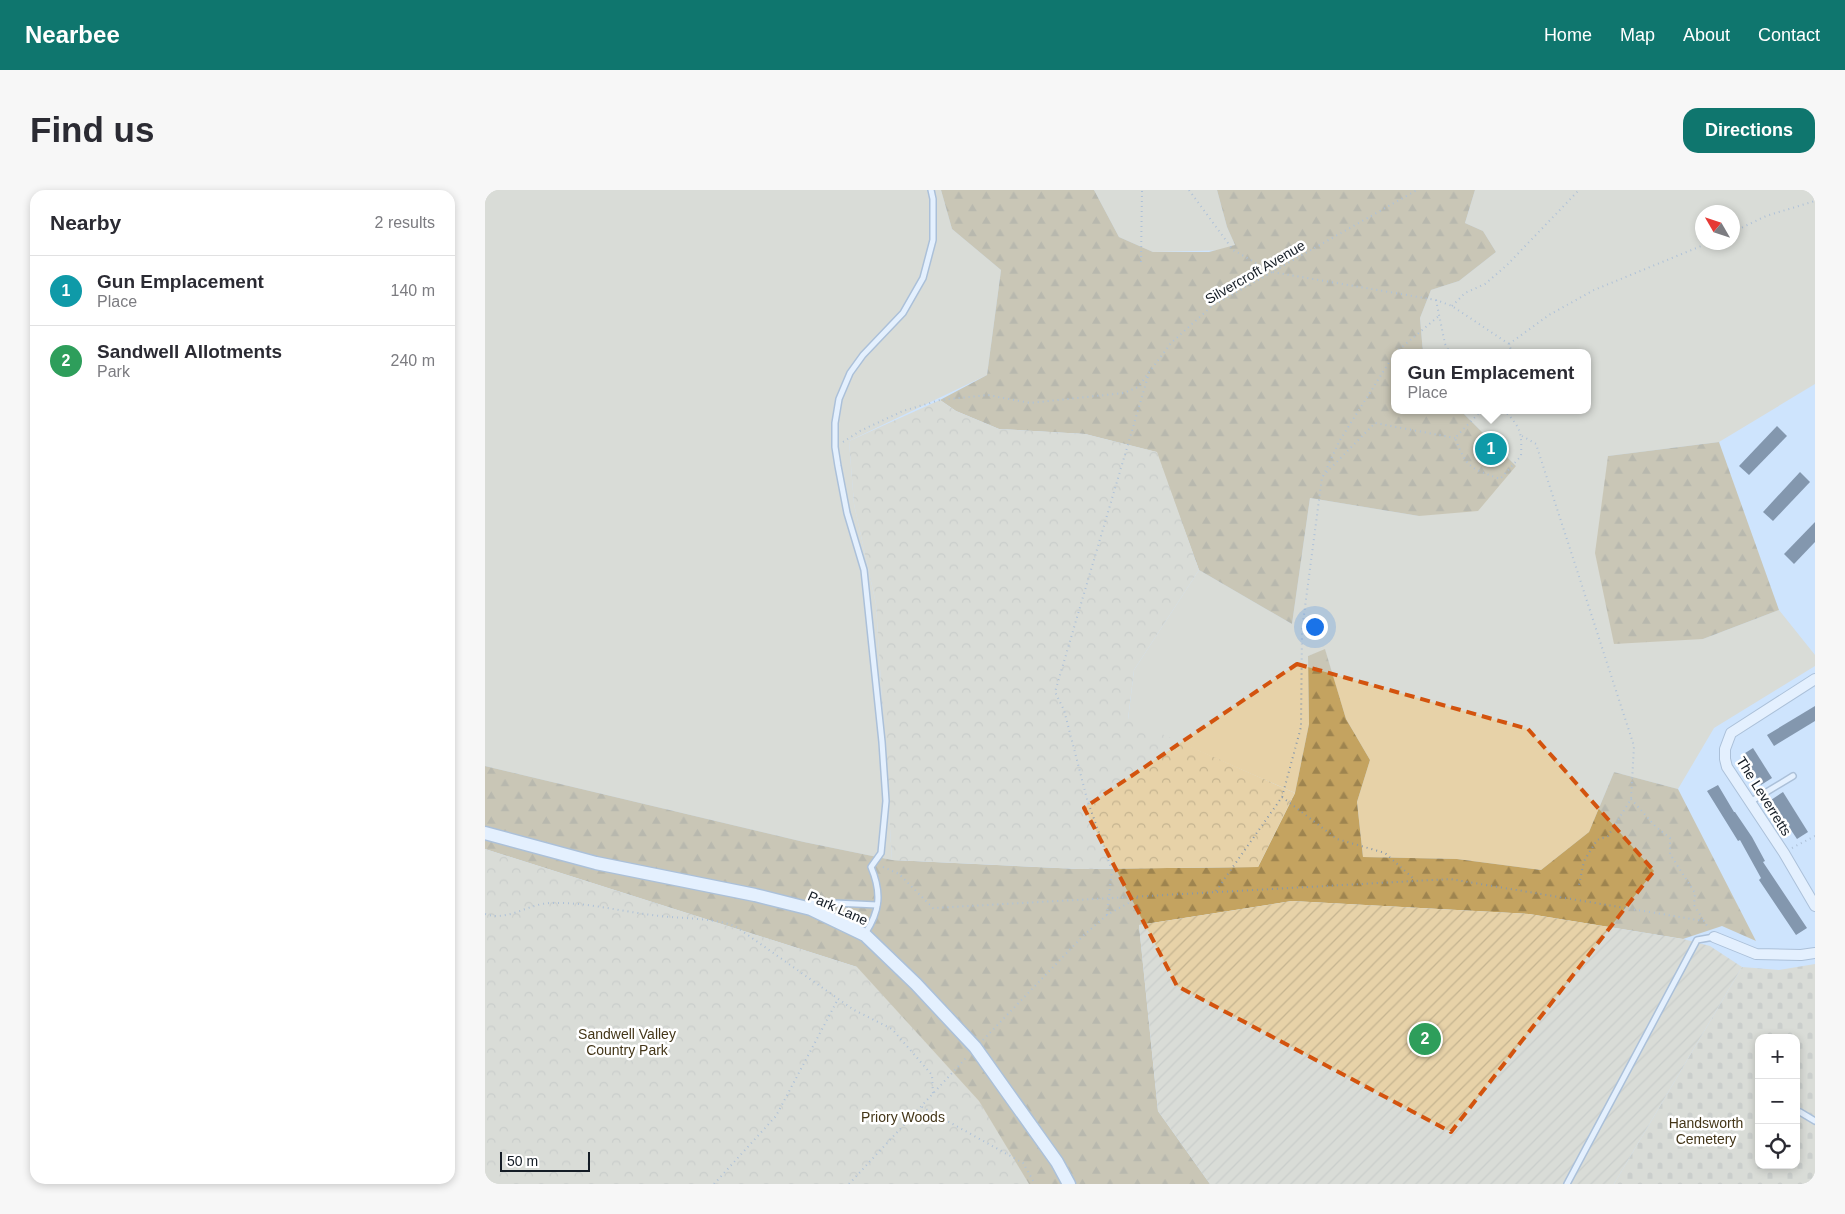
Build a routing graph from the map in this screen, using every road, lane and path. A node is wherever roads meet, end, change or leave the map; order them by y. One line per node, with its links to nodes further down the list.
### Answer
1 (931, 190): 24 (lane)
2 (1142, 190): 9 (path)
3 (1189, 190): 10 (path)
4 (1417, 190): 10 (path, Silvercroft Avenue)
5 (1579, 190): 12 (path)
6 (1815, 201): 7 (path)
7 (1740, 229)
8 (1695, 249): 14 (path)
9 (1141, 262)
10 (1272, 272): 11 (path); 19 (path, Silvercroft Avenue)
11 (1436, 300): 12 (path); 13 (path)
12 (1451, 306): 14 (path)
13 (1440, 315): 15 (path); 16 (path)
14 (1509, 344): 17 (path)
15 (1400, 349)
16 (1448, 349)
17 (1511, 349)
18 (1391, 359): 25 (path)
19 (1150, 371): 24 (path, Silvercroft Avenue); 39 (path)
20 (1478, 414): 23 (path)
21 (1508, 414): 22 (path)
22 (1522, 436): 23 (path); 29 (path)
23 (1455, 438): 25 (path)
24 (835, 447): 34 (lane)
25 (1322, 478): 28 (path)
26 (1815, 679): 30 (street, The Leverretts)
27 (1793, 776): 30 (lane)
28 (1282, 797): 35 (path); 37 (path)
29 (1631, 799): 36 (path); 45 (path)
30 (1750, 802): 33 (street, The Leverretts)
31 (485, 833): 42 (street, Park Lane)
32 (1815, 836): 33 (path, The Leverretts)
33 (1784, 853): 41 (street, The Leverretts)
34 (871, 868): 39 (path); 40 (lane)
35 (1416, 881): 37 (path); 45 (path)
36 (1579, 885)
37 (1215, 892): 38 (path)
38 (1141, 896): 39 (path); 44 (path)
39 (1109, 898): 44 (path)
40 (877, 905): 42 (lane); 46 (lane)
41 (1815, 906)
42 (803, 907): 46 (street, Park Lane)
43 (485, 914): 49 (path)
44 (1107, 915): 50 (path)
45 (1705, 921): 47 (path)
46 (865, 935): 50 (street, Park Lane)
47 (1714, 937): 48 (street); 59 (lane)
48 (1815, 953)
49 (838, 999): 51 (path); 55 (path)
50 (975, 1047): 51 (path); 58 (street, Park Lane)
51 (933, 1094): 52 (path)
52 (922, 1106): 56 (path); 57 (path)
53 (1801, 1112): 54 (lane)
54 (1815, 1121)
55 (714, 1184)
56 (849, 1184)
57 (1035, 1184)
58 (1069, 1184)
59 (1567, 1184)

